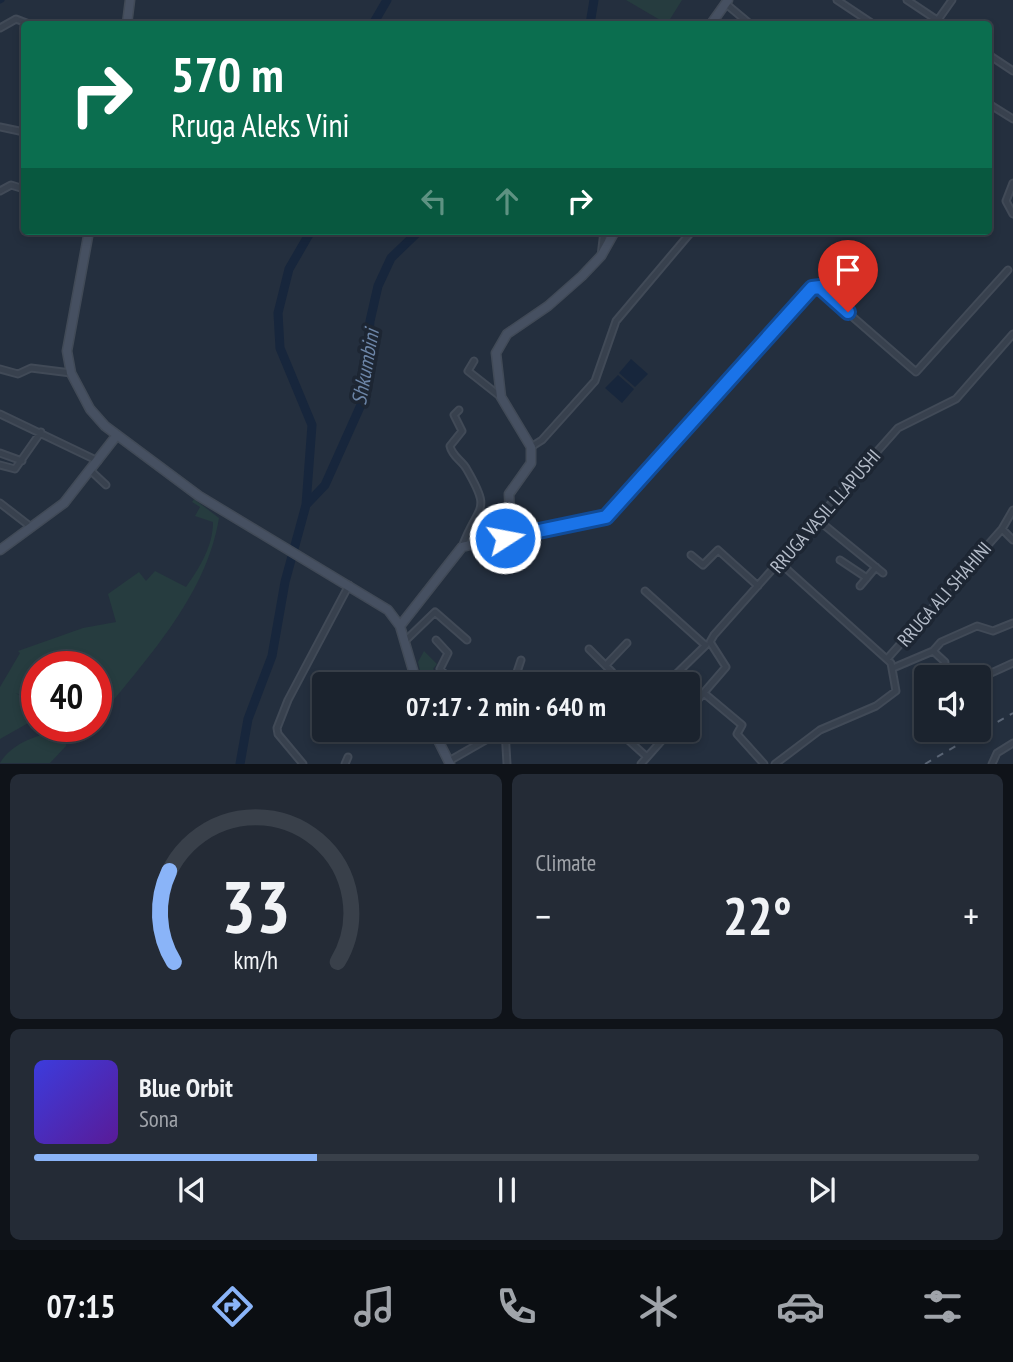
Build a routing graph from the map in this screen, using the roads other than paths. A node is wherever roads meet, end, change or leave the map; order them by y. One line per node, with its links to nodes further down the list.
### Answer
1 (130, 0): 7 (main road)
2 (836, 0): 10 (street)
3 (907, 0): 11 (street)
4 (952, 0): 12 (street)
5 (726, 1): 8 (main road); 9 (street)
6 (21, 21): 13 (street)
7 (127, 21)
8 (713, 21)
9 (747, 21)
10 (868, 21)
11 (936, 21)
12 (940, 21)
13 (0, 27)
14 (992, 57): 15 (street)
15 (1013, 71)
16 (992, 106): 17 (street)
17 (1013, 119)
18 (0, 127): 19 (street)
19 (21, 131)
20 (1013, 183): 23 (street)
21 (21, 188): 22 (street)
22 (0, 191)
23 (1013, 214)
24 (88, 235): 33 (main road)
25 (604, 235): 28 (street)
26 (613, 235): 28 (main road)
27 (689, 235): 39 (street)
28 (601, 256): 34 (main road)
29 (1008, 270): 51 (street)
30 (1013, 334): 48 (street, RRUGA VASIL LLAPUSHI)
31 (474, 361): 34 (street)
32 (0, 369): 33 (street)
33 (71, 373): 38 (main road)
34 (501, 397): 39 (main road)
35 (459, 410): 53 (street)
36 (0, 414): 37 (street)
37 (41, 432): 41 (street); 42 (street)
38 (117, 435): 42 (main road); 61 (main road)
39 (531, 447): 51 (main road)
40 (0, 453): 41 (street)
41 (22, 460): 43 (street)
42 (97, 461): 44 (main road)
43 (0, 466)
44 (90, 470): 45 (street); 49 (main road)
45 (106, 485)
46 (0, 503): 49 (street)
47 (1013, 510): 50 (street, RRUGA ALI SHAHINI)
48 (818, 520): 57 (street, RRUGA VASIL LLAPUSHI); 58 (street)
49 (32, 527): 54 (main road)
50 (1002, 529): 52 (street); 74 (street, RRUGA ALI SHAHINI)
51 (511, 535): 53 (main road)
52 (1013, 540)
53 (462, 547): 66 (main road)
54 (0, 550)
55 (691, 555): 62 (street)
56 (840, 560): 60 (street)
57 (780, 563): 62 (street, RRUGA VASIL LLAPUSHI); 74 (street)
58 (876, 568): 59 (street); 60 (street)
59 (883, 573)
60 (867, 578): 63 (street)
61 (345, 583): 66 (main road); 97 (street)
62 (758, 586): 71 (street, RRUGA VASIL LLAPUSHI)
63 (860, 586)
64 (645, 591): 71 (street)
65 (1013, 623): 73 (street)
66 (400, 626): 69 (main road)
67 (467, 639): 69 (street)
68 (436, 640): 81 (street)
69 (405, 641): 80 (main road)
70 (627, 643): 77 (street)
71 (708, 644): 84 (street, RRUGA VASIL LLAPUSHI); 86 (street)
72 (589, 649): 77 (street)
73 (933, 651): 78 (street); 79 (street)
74 (887, 659): 79 (street)
75 (521, 660): 82 (street)
76 (1013, 663): 85 (street)
77 (607, 664): 83 (street)
78 (945, 665)
79 (893, 668): 102 (street)
80 (414, 672)
81 (443, 672)
82 (517, 672)
83 (612, 672)
84 (679, 672)
85 (991, 673)
86 (705, 694): 87 (street); 101 (street)
87 (700, 699)
88 (439, 742): 96 (main road)
89 (484, 742): 96 (street)
90 (505, 742): 99 (street)
91 (630, 742): 95 (street)
92 (660, 742): 95 (street)
93 (1013, 743): 103 (street)
94 (348, 757): 98 (street)
95 (647, 757): 100 (street)
96 (450, 762)
97 (303, 764)
98 (345, 764)
99 (508, 764)
100 (641, 764)
101 (764, 764)
102 (775, 764)
103 (992, 764)

